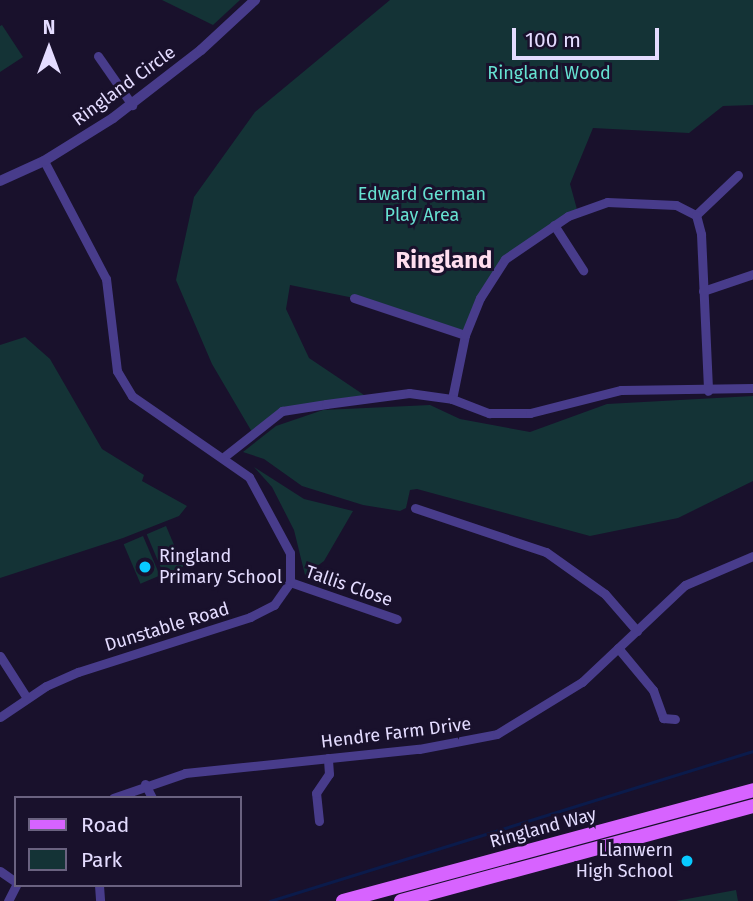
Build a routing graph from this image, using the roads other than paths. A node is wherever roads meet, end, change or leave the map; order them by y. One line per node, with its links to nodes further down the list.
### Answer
1 (255, 0): 3 (street, Ringland Circle)
2 (98, 56): 3 (street)
3 (132, 105): 4 (street, Ringland Circle)
4 (44, 161): 6 (street, Ringland Circle); 17 (street)
5 (738, 175): 7 (street)
6 (0, 181)
7 (696, 215): 8 (street); 11 (street)
8 (554, 225): 9 (street); 13 (street)
9 (583, 270)
10 (753, 274): 11 (street)
11 (704, 291): 15 (street)
12 (354, 298): 13 (street)
13 (465, 335): 16 (street)
14 (753, 388): 15 (street)
15 (708, 391): 16 (street)
16 (452, 399): 17 (street)
17 (225, 456): 20 (street)
18 (415, 508): 22 (street)
19 (753, 556): 22 (street, Hendre Farm Drive)
20 (290, 582): 21 (street, Tallis Close); 25 (street, Dunstable Road)
21 (397, 619)
22 (637, 631): 23 (street, Hendre Farm Drive)
23 (618, 648): 27 (street); 28 (street, Hendre Farm Drive)
24 (0, 656): 25 (street)
25 (27, 698): 26 (street, Dunstable Road)
26 (0, 717)
27 (675, 719)
28 (328, 758): 29 (street, Hendre Farm Drive); 34 (street)
29 (145, 784): 31 (street, Hendre Farm Drive); 32 (street)
30 (753, 790): 37 (main road, Ringland Way)
31 (118, 796)
32 (151, 796)
33 (753, 806): 38 (main road, Ringland Way)
34 (319, 821)
35 (0, 871): 36 (street)
36 (14, 882)
37 (343, 901)
38 (401, 901)

